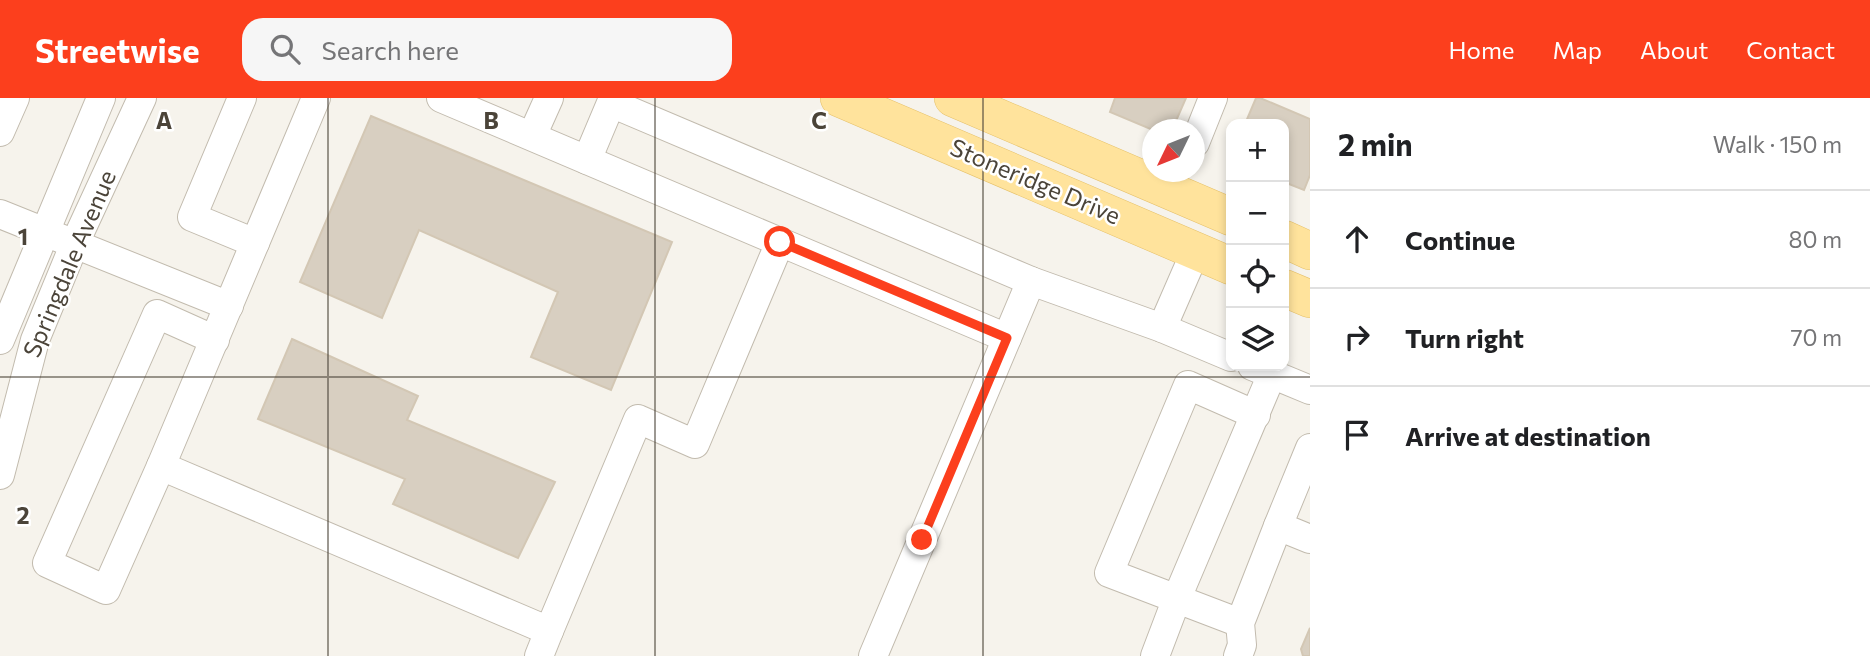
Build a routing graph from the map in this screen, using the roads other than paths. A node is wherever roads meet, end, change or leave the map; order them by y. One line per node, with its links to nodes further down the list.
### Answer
1 (15, 98): 13 (street)
2 (101, 98): 18 (street, Springdale Avenue)
3 (142, 98): 21 (street, Springdale Avenue)
4 (242, 98): 22 (street)
5 (316, 98): 22 (street)
6 (441, 98): 11 (street)
7 (548, 98): 14 (street)
8 (839, 98): 23 (main road, Stoneridge Drive)
9 (953, 98): 17 (main road, Stoneridge Drive)
10 (1213, 98): 12 (street)
11 (477, 105): 14 (street)
12 (1205, 119)
13 (0, 132)
14 (532, 136): 15 (street)
15 (587, 160): 20 (street); 26 (street)
16 (0, 214): 18 (street)
17 (1226, 215)
18 (46, 231): 21 (street); 32 (street, Springdale Avenue)
19 (1289, 241): 24 (main road)
20 (780, 242): 31 (street); 46 (street)
21 (75, 243): 29 (street); 41 (street, Springdale Avenue)
22 (255, 243): 29 (street)
23 (1196, 250): 25 (main road, Stoneridge Drive); 30 (street)
24 (1310, 251)
25 (1226, 264)
26 (1031, 281): 30 (street); 31 (street)
27 (1289, 290): 28 (main road)
28 (1310, 299)
29 (229, 306): 33 (street)
30 (1162, 328): 34 (street)
31 (1007, 338): 47 (street)
32 (0, 340)
33 (215, 340): 40 (street); 40 (street)
34 (1226, 355)
35 (1262, 371): 38 (street)
36 (1264, 371): 37 (street)
37 (1310, 390)
38 (1256, 415): 44 (street); 44 (street)
39 (1310, 449): 42 (street)
40 (161, 466): 46 (street)
41 (0, 475)
42 (1278, 526): 43 (street); 45 (street)
43 (1310, 539)
44 (1177, 598): 45 (street); 48 (street)
45 (1240, 623): 49 (street)
46 (544, 644)
47 (873, 656)
48 (1156, 656)
49 (1238, 656)

